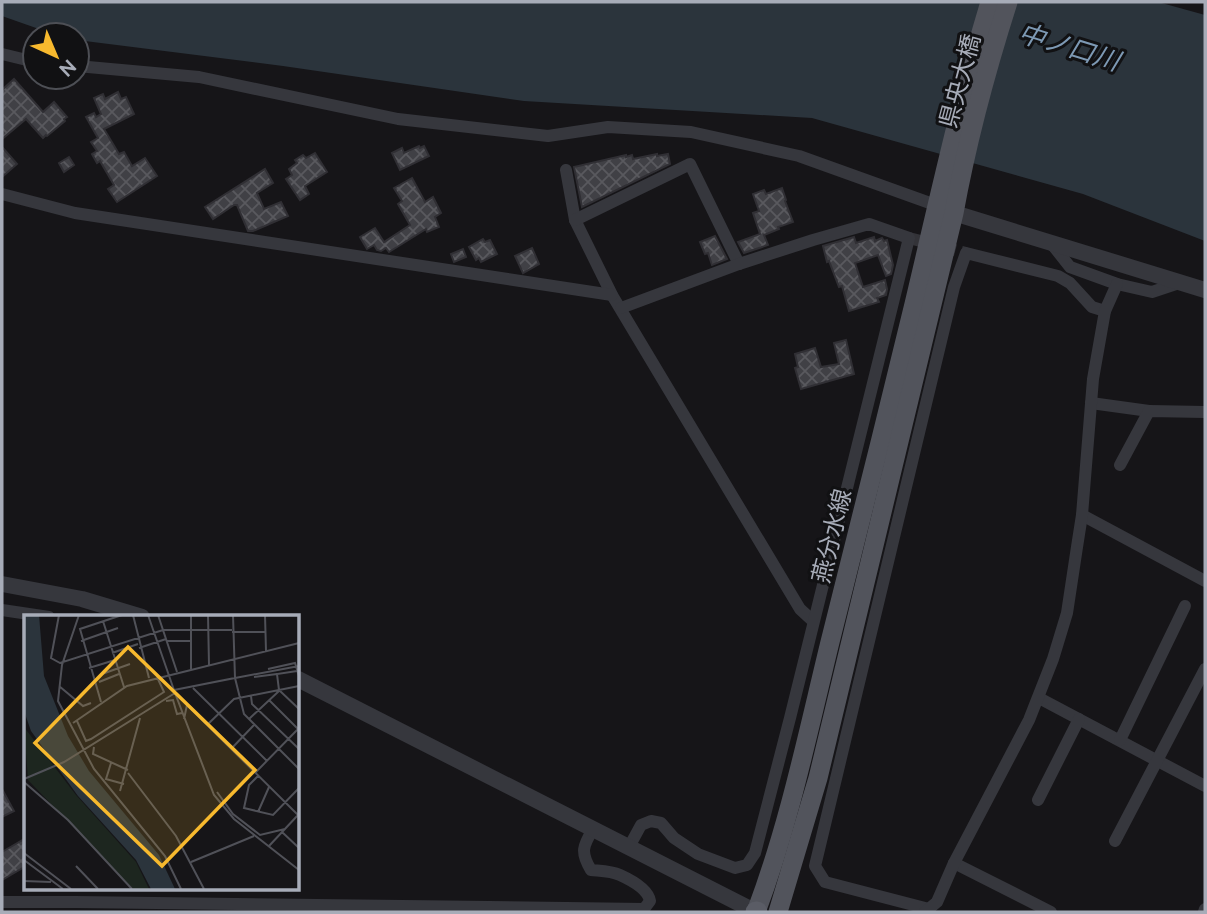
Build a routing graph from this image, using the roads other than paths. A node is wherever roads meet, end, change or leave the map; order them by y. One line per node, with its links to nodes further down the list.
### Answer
1 (990, 2): 7 (main road, 県央大橋)
2 (1008, 2): 7 (main road, 県央大橋)
3 (2, 54): 4 (street)
4 (21, 59)
5 (91, 67): 9 (street)
6 (566, 170): 10 (street)
7 (954, 171): 9 (main road, 燕分水線)
8 (2, 194): 16 (street)
9 (945, 209): 11 (street); 49 (main road, 燕分水線); 50 (main road, 燕分水線)
10 (575, 220): 12 (street); 16 (street)
11 (1051, 243): 13 (street); 14 (street)
12 (738, 264): 17 (street); 30 (street)
13 (1179, 283): 14 (street); 15 (street)
14 (1117, 284): 18 (street)
15 (1205, 290)
16 (612, 295): 17 (street)
17 (621, 308): 30 (street)
18 (1105, 311): 19 (street); 48 (street)
19 (1091, 403): 20 (street); 23 (street)
20 (1149, 411): 21 (street); 22 (street)
21 (1205, 412)
22 (1120, 466)
23 (1082, 515): 24 (street); 33 (street)
24 (1205, 581)
25 (2, 584): 29 (street)
26 (1185, 606): 35 (street)
27 (2, 610): 28 (street)
28 (36, 615)
29 (136, 615)
30 (813, 621): 41 (street)
31 (1205, 669): 36 (street)
32 (299, 680): 39 (street)
33 (1038, 698): 34 (street); 42 (street)
34 (1079, 719): 35 (street); 38 (street)
35 (1120, 740): 36 (street)
36 (1157, 760): 37 (street); 40 (street)
37 (1205, 786)
38 (1038, 800)
39 (593, 829): 41 (street); 47 (street)
40 (1115, 841)
41 (629, 847): 49 (street)
42 (954, 863): 48 (street); 51 (street)
43 (2, 902): 44 (street)
44 (220, 908): 45 (street)
45 (444, 910): 46 (street)
46 (554, 910): 47 (street)
47 (616, 911)
48 (927, 911)
49 (756, 912)
50 (778, 912)
51 (1051, 912)

